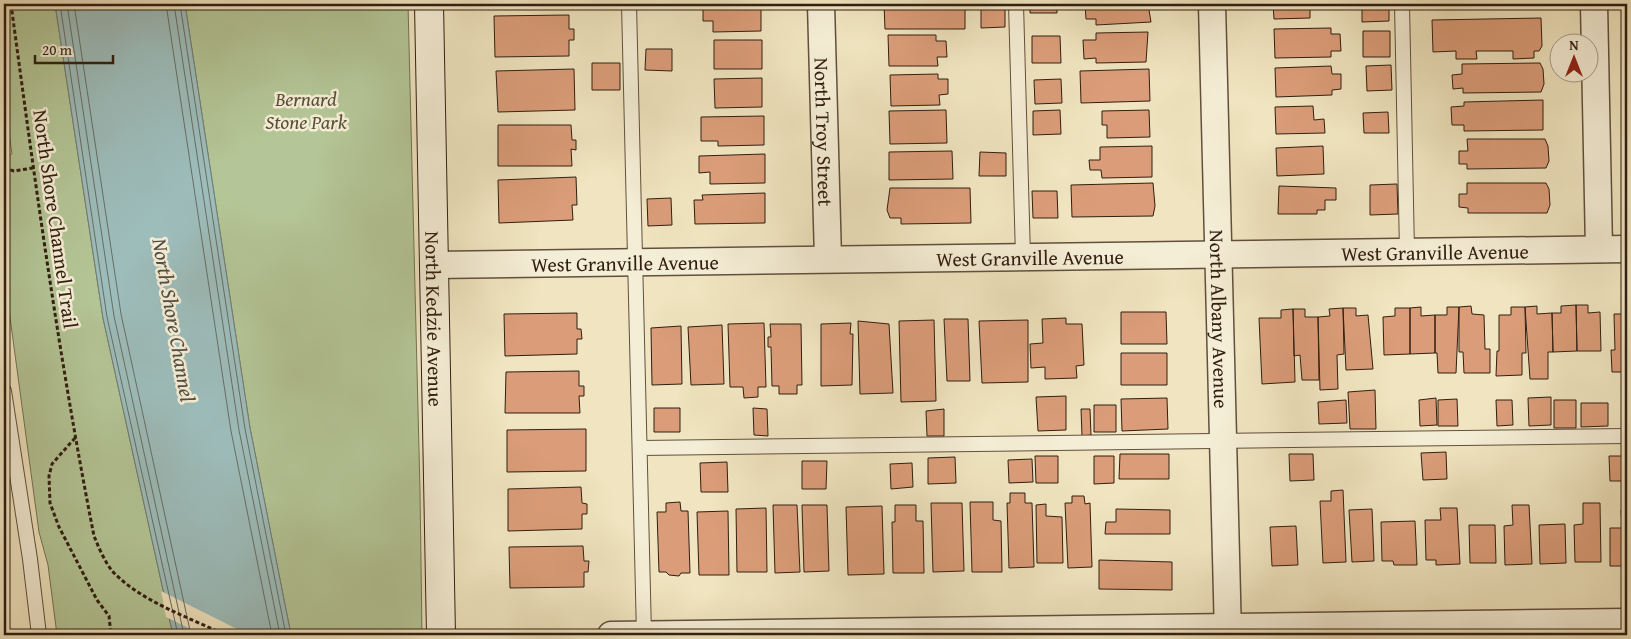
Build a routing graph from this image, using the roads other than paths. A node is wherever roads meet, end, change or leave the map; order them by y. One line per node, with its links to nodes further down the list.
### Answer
1 (429, 4): 15 (street, North Kedzie Avenue)
2 (630, 4): 14 (lane)
3 (821, 4): 13 (street, North Troy Street)
4 (1016, 4): 12 (lane)
5 (1212, 4): 11 (street, North Albany Avenue)
6 (1402, 4): 10 (lane)
7 (1594, 4): 8 (street)
8 (1599, 249): 9 (street, West Granville Avenue); 10 (street, West Granville Avenue)
9 (1627, 249)
10 (1407, 252): 11 (street, West Granville Avenue)
11 (1219, 254): 12 (street, West Granville Avenue); 19 (street, North Albany Avenue)
12 (1023, 257): 13 (street, West Granville Avenue)
13 (828, 260): 14 (street, West Granville Avenue)
14 (636, 262): 15 (street, West Granville Avenue); 20 (lane)
15 (434, 265): 27 (street, North Kedzie Avenue)
16 (4, 391): 17 (lane)
17 (6, 418): 26 (lane)
18 (1627, 436): 19 (lane)
19 (1223, 441): 20 (lane); 23 (street, North Albany Avenue)
20 (640, 448): 29 (lane)
21 (1620, 626): 22 (street)
22 (1423, 630): 23 (street)
23 (1227, 631): 24 (street)
24 (1031, 632): 25 (street)
25 (840, 634): 29 (street)
26 (39, 635)
27 (442, 635)
28 (611, 635): 29 (street)
29 (644, 635)

